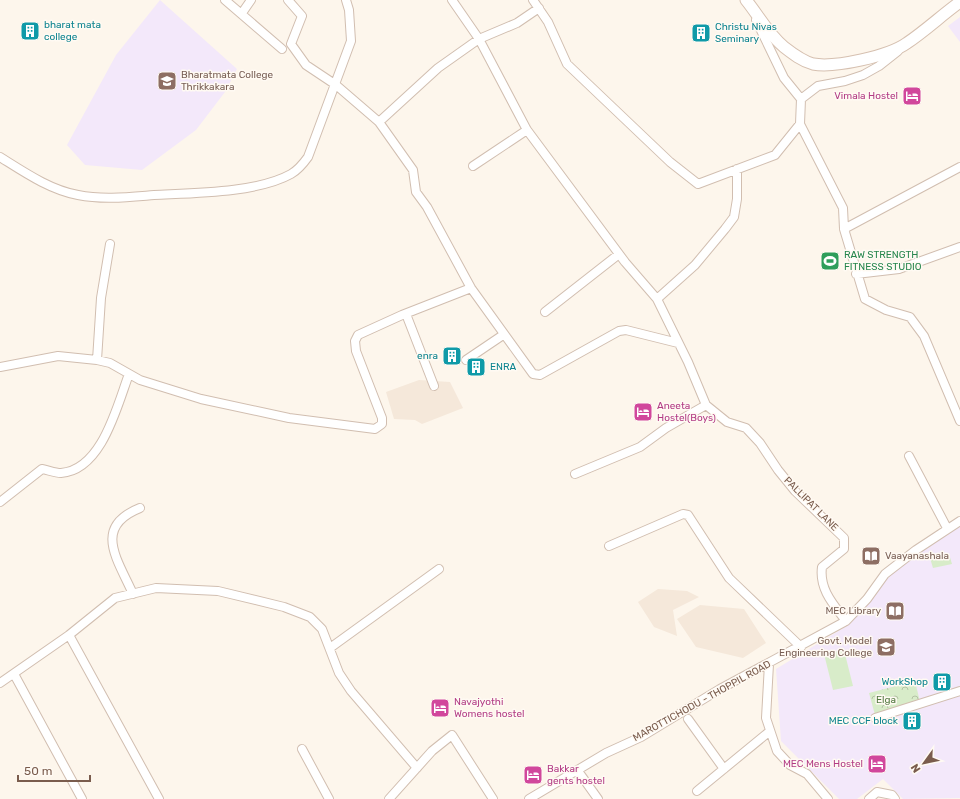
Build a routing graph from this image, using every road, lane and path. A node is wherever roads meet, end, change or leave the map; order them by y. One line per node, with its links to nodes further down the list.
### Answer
1 (225, 0): 10 (street)
2 (251, 0): 10 (street)
3 (288, 0): 14 (street)
4 (346, 0): 14 (street)
5 (452, 0): 11 (street)
6 (534, 0): 9 (street)
7 (746, 0): 12 (main road); 15 (street)
8 (960, 2): 12 (main road)
9 (539, 8): 11 (street); 22 (street)
10 (242, 13): 13 (street)
11 (479, 39): 16 (street); 18 (street)
12 (906, 44): 15 (street)
13 (282, 49)
14 (336, 85): 16 (street); 19 (street)
15 (801, 98): 17 (street)
16 (379, 122): 28 (street)
17 (800, 124): 22 (street); 23 (street)
18 (528, 130): 20 (street); 26 (street)
19 (0, 157)
20 (473, 166)
21 (960, 167): 23 (street)
22 (736, 169): 29 (street)
23 (844, 229): 27 (street)
24 (110, 244): 34 (street)
25 (960, 247): 27 (street)
26 (619, 254): 29 (street); 30 (street)
27 (856, 274): 40 (street)
28 (471, 288): 31 (street); 32 (street)
29 (657, 299): 33 (street)
30 (545, 312)
31 (406, 314): 37 (street); 38 (street)
32 (503, 335): 33 (street); 35 (street)
33 (678, 343): 39 (street)
34 (97, 360): 36 (street); 37 (street)
35 (466, 360)
36 (0, 367)
37 (129, 374): 43 (street)
38 (434, 386)
39 (706, 405): 42 (street); 50 (street, PALLIPAT LANE)
40 (960, 421)
41 (909, 456): 46 (street)
42 (575, 474)
43 (0, 502)
44 (140, 508): 49 (street)
45 (960, 521): 46 (street, MAROTTICHODU - THOPPIL ROAD)
46 (947, 528): 50 (street, MAROTTICHODU - THOPPIL ROAD)
47 (608, 546): 52 (street)
48 (439, 569): 53 (street)
49 (133, 594): 51 (street); 53 (street)
50 (846, 621): 52 (street, MAROTTICHODU - THOPPIL ROAD)
51 (69, 635): 55 (street); 67 (street)
52 (801, 647): 54 (street, MAROTTICHODU - THOPPIL ROAD)
53 (330, 648): 62 (street)
54 (769, 664): 60 (street); 64 (street, MAROTTICHODU - THOPPIL ROAD)
55 (14, 674): 56 (street); 66 (street)
56 (0, 684)
57 (960, 691): 58 (street)
58 (875, 718)
59 (688, 719): 63 (street)
60 (770, 731): 63 (street); 73 (street)
61 (302, 748): 68 (street)
62 (417, 768): 69 (street); 70 (street)
63 (724, 769): 65 (street)
64 (578, 771): 71 (street, MAROTTICHODU - THOPPIL ROAD); 72 (street)
65 (697, 791)
66 (82, 799)
67 (159, 799)
68 (329, 799)
69 (389, 799)
70 (493, 799)
71 (529, 799)
72 (598, 799)
73 (828, 799)
74 (869, 799): 75 (street)
75 (895, 799)

